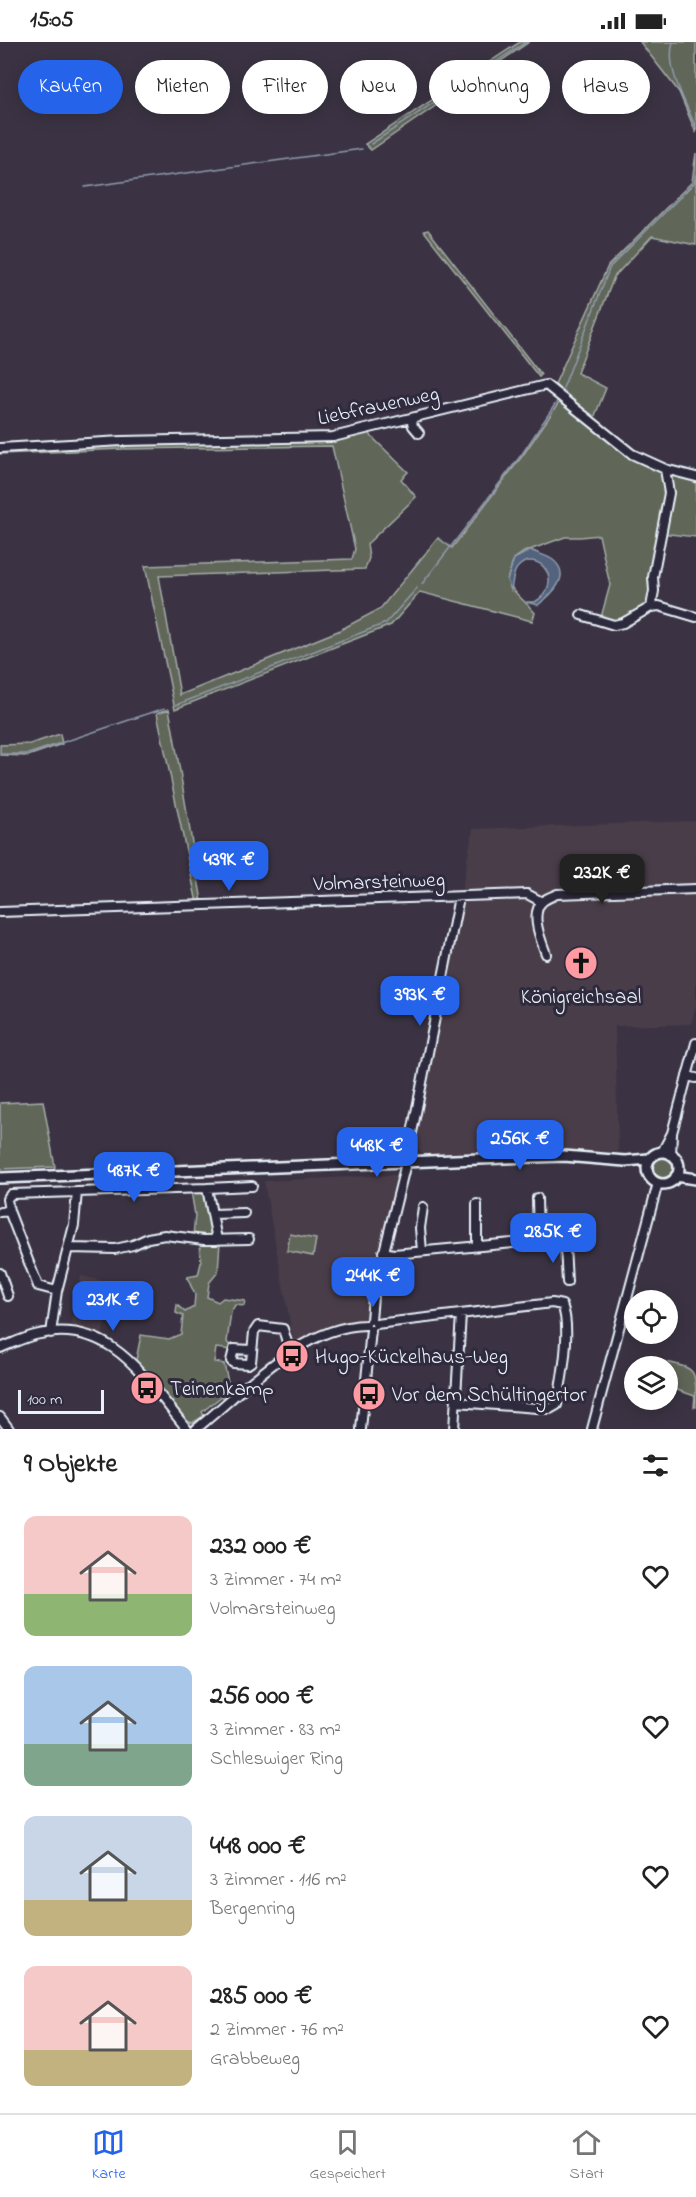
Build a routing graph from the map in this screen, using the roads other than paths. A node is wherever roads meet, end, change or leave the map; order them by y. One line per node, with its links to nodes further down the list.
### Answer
1 (411, 418): 2 (street); 3 (street, Liebfrauenweg); 4 (street, Liebfrauenweg)
2 (419, 433)
3 (0, 448)
4 (665, 469): 5 (street, Liebfrauenweg); 6 (street)
5 (696, 477)
6 (651, 607): 7 (street); 8 (street)
7 (581, 615)
8 (696, 617)
9 (696, 889): 11 (street)
10 (459, 897): 11 (street, Volmarsteinweg); 12 (street, Volmarsteinweg); 20 (street)
11 (542, 902): 13 (street)
12 (0, 912)
13 (546, 954)
14 (696, 1043): 15 (street)
15 (687, 1076): 16 (street); 17 (street)
16 (696, 1078)
17 (667, 1153): 18 (main road); 22 (main road)
18 (649, 1160): 19 (main road); 21 (main road)
19 (625, 1161): 20 (main road); 21 (main road)
20 (406, 1163): 23 (main road); 42 (street)
21 (647, 1170): 25 (main road)
22 (677, 1172): 24 (main road); 25 (main road)
23 (0, 1178)
24 (696, 1178)
25 (658, 1183): 60 (street)
26 (252, 1186): 27 (street)
27 (207, 1188): 28 (street); 35 (street)
28 (77, 1192): 32 (street); 40 (street)
29 (537, 1198): 38 (street)
30 (477, 1204): 39 (street)
31 (423, 1207): 41 (street)
32 (9, 1211): 33 (street); 45 (street)
33 (0, 1212)
34 (244, 1213): 35 (street)
35 (213, 1214): 37 (street)
36 (249, 1239): 37 (street)
37 (217, 1240): 40 (street)
38 (538, 1240): 39 (street); 44 (street)
39 (477, 1246): 41 (street)
40 (70, 1248): 45 (street)
41 (422, 1251): 42 (street)
42 (383, 1252): 48 (street)
43 (0, 1273): 46 (street)
44 (567, 1282)
45 (57, 1291): 49 (street)
46 (8, 1296)
47 (461, 1314): 48 (street); 53 (street); 53 (street)
48 (371, 1325): 52 (street); 58 (street)
49 (51, 1333): 50 (street); 56 (street)
50 (0, 1348)
51 (251, 1350): 52 (street)
52 (290, 1352): 57 (street)
53 (456, 1402): 59 (street)
54 (0, 1417): 55 (street)
55 (9, 1429)
56 (187, 1429)
57 (196, 1429)
58 (361, 1429)
59 (454, 1429)
60 (592, 1429)

